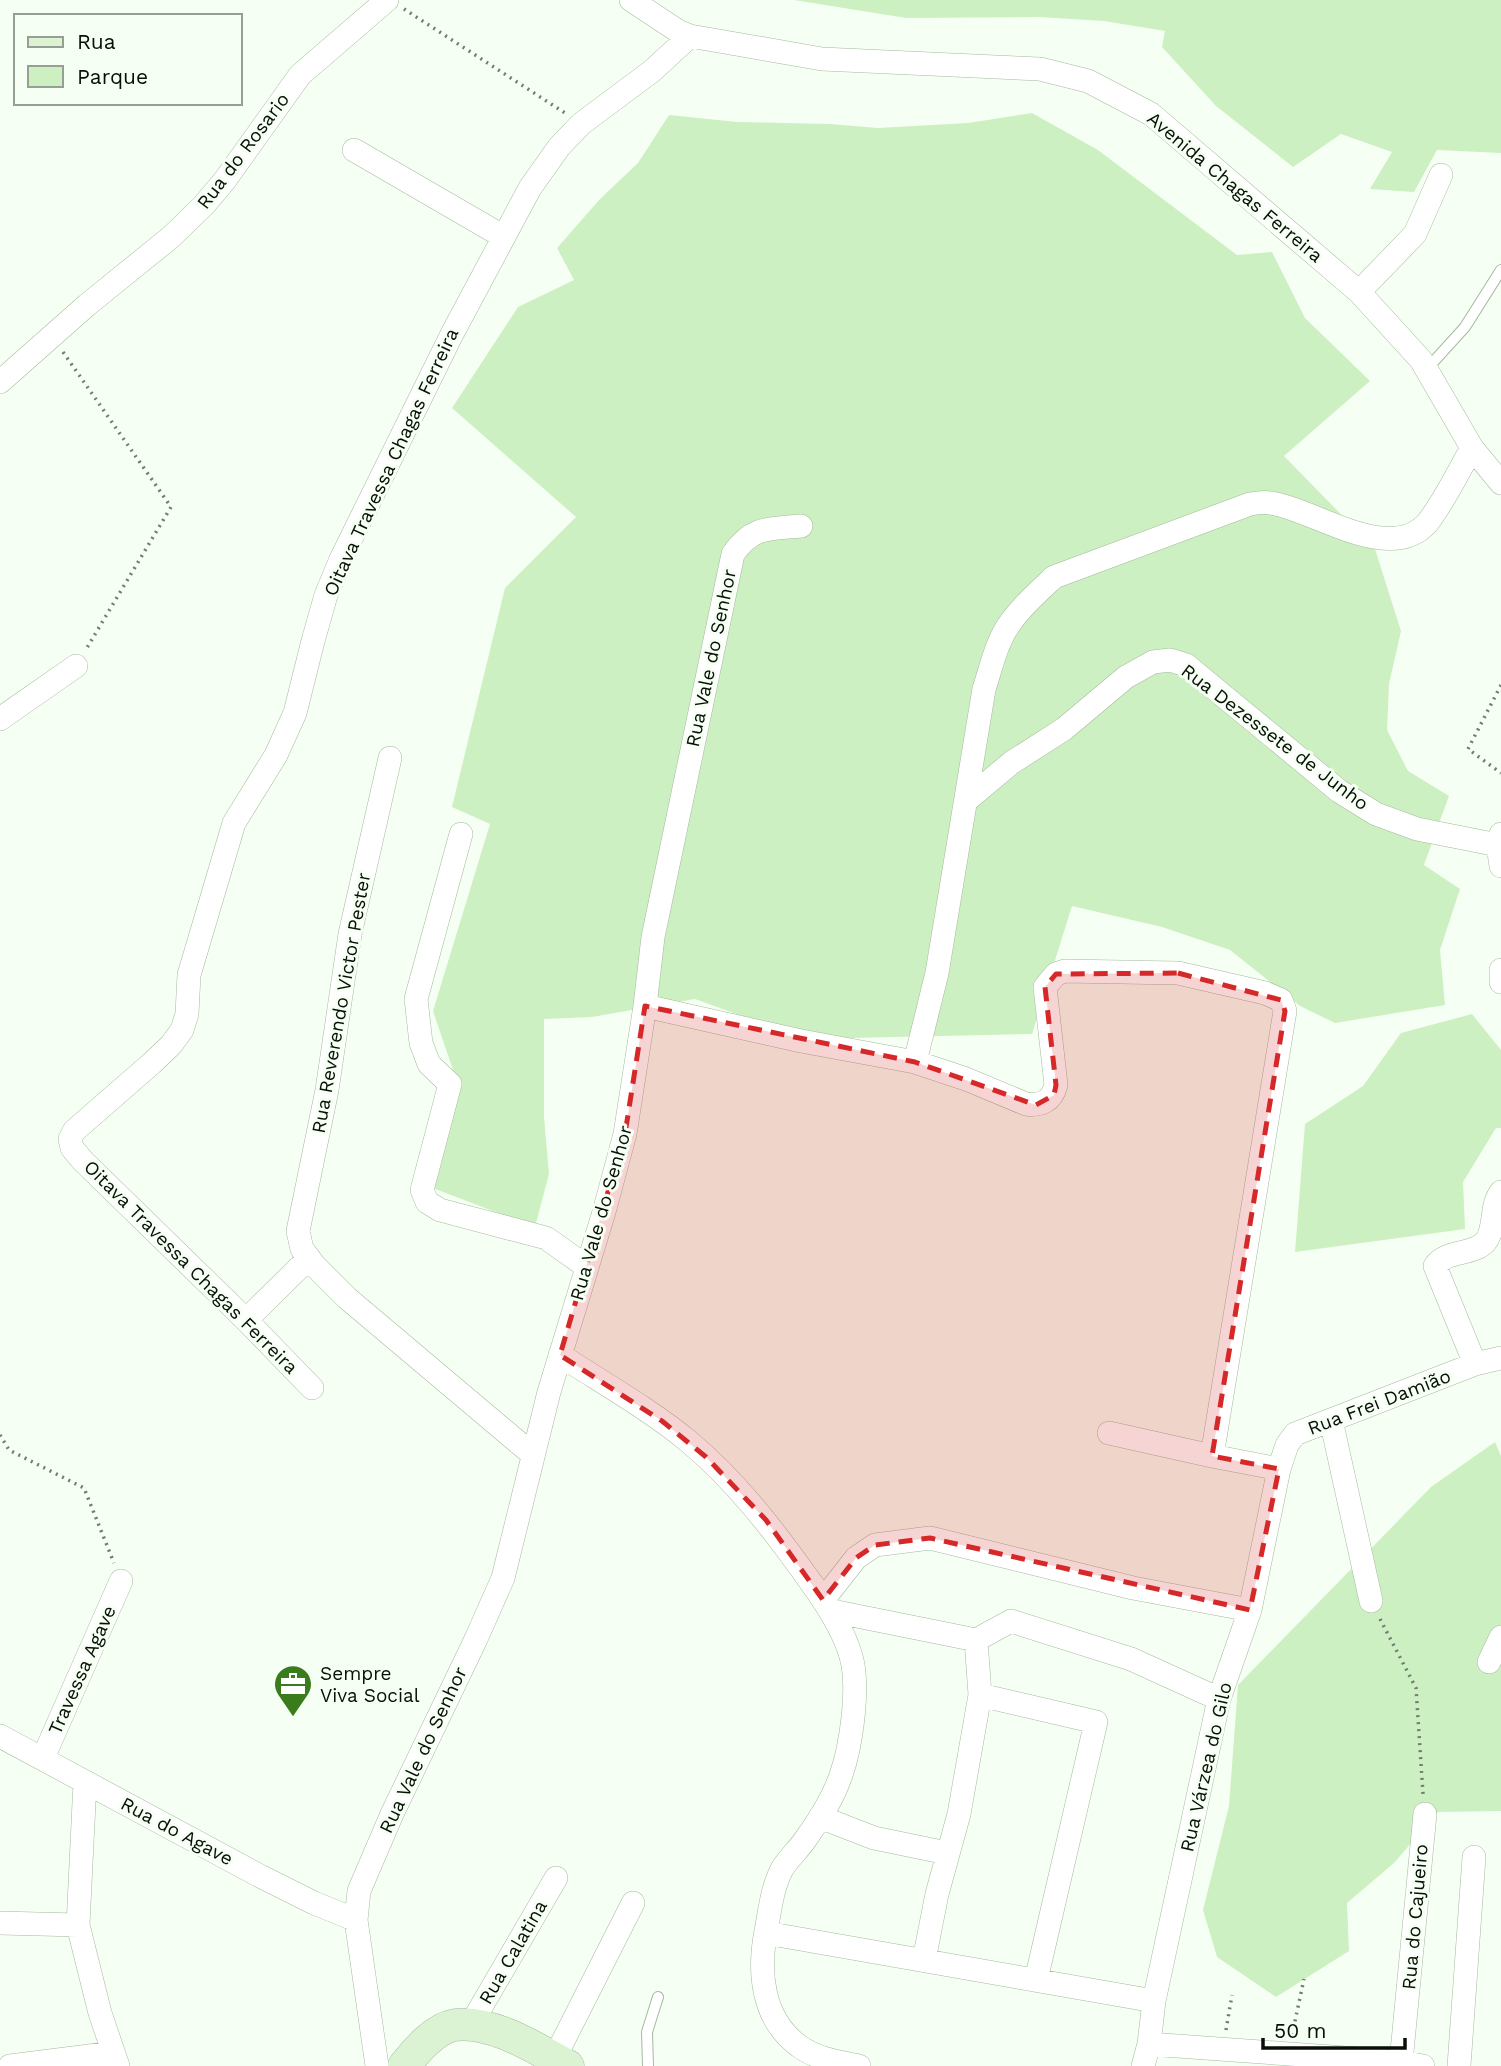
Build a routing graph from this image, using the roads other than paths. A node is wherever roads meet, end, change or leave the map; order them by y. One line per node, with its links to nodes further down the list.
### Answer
1 (631, 0): 3 (street, Avenida Chagas Ferreira)
2 (394, 4): 10 (street, Rua do Rosario)
3 (690, 36): 6 (street, Oitava Travessa Chagas Ferreira); 8 (street, Avenida Chagas Ferreira)
4 (354, 150): 6 (street)
5 (1441, 175): 8 (street)
6 (504, 237): 27 (street, Oitava Travessa Chagas Ferreira)
7 (1501, 270): 9 (lane)
8 (1359, 292): 9 (street, Avenida Chagas Ferreira)
9 (1426, 370): 11 (street, Avenida Chagas Ferreira)
10 (0, 382)
11 (1472, 448): 12 (street, Avenida Chagas Ferreira); 17 (street)
12 (1501, 483)
13 (801, 526): 22 (street, Rua Vale do Senhor)
14 (76, 666): 15 (street)
15 (0, 719)
16 (390, 758): 25 (street, Rua Reverendo Victor Pester)
17 (967, 800): 19 (street, Rua Dezessete de Junho); 23 (street)
18 (461, 834): 26 (street)
19 (1500, 848)
20 (1501, 970): 21 (street)
21 (1501, 982)
22 (645, 1006): 23 (street); 26 (street, Rua Vale do Senhor)
23 (915, 1062): 35 (street)
24 (1501, 1192): 30 (street)
25 (305, 1254): 27 (street); 34 (street)
26 (587, 1267): 28 (street, Rua Vale do Senhor)
27 (246, 1320): 31 (street, Oitava Travessa Chagas Ferreira)
28 (560, 1356): 34 (street, Rua Vale do Senhor); 39 (street)
29 (1501, 1358): 30 (street, Rua Frei Damião)
30 (1475, 1364): 32 (street, Rua Frei Damião)
31 (312, 1388)
32 (1331, 1420): 36 (street, Rua Frei Damião); 38 (street)
33 (1109, 1433): 35 (street)
34 (532, 1454): 55 (street, Rua Vale do Senhor)
35 (1212, 1456): 36 (street)
36 (1279, 1469): 40 (street, Rua Várzea do Gilo)
37 (121, 1581): 47 (street, Travessa Agave)
38 (1371, 1601)
39 (827, 1605): 40 (street); 42 (street); 50 (street)
40 (1250, 1611): 45 (street, Rua Várzea do Gilo)
41 (1501, 1637): 43 (street)
42 (976, 1640): 44 (street); 45 (street)
43 (1489, 1662)
44 (980, 1695): 51 (street); 60 (street)
45 (1219, 1699): 62 (street, Rua Várzea do Gilo)
46 (0, 1736): 47 (street, Rua do Agave)
47 (43, 1758): 48 (street, Rua do Agave)
48 (85, 1782): 55 (street, Rua do Agave); 57 (street)
49 (1424, 1814): 67 (street, Rua do Cajueiro)
50 (820, 1817): 51 (street); 58 (street)
51 (947, 1853): 59 (street)
52 (1474, 1857): 73 (street)
53 (556, 1878): 63 (street, Rua Calatina)
54 (633, 1903): 66 (street)
55 (356, 1920): 69 (street, Rua Vale do Senhor)
56 (0, 1923): 57 (street)
57 (78, 1925): 65 (street)
58 (766, 1933): 59 (street); 72 (street)
59 (924, 1960): 60 (street)
60 (1036, 1980): 62 (street)
61 (658, 1997): 71 (lane)
62 (1154, 2001): 64 (street, Rua Várzea do Gilo)
63 (462, 2026): 66 (street); 70 (street)
64 (1146, 2055): 67 (street)
65 (115, 2059): 68 (street)
66 (561, 2062)
67 (1412, 2064)
68 (10, 2066)
69 (377, 2066)
70 (404, 2066)
71 (648, 2066)
72 (859, 2066)
73 (1459, 2066)

